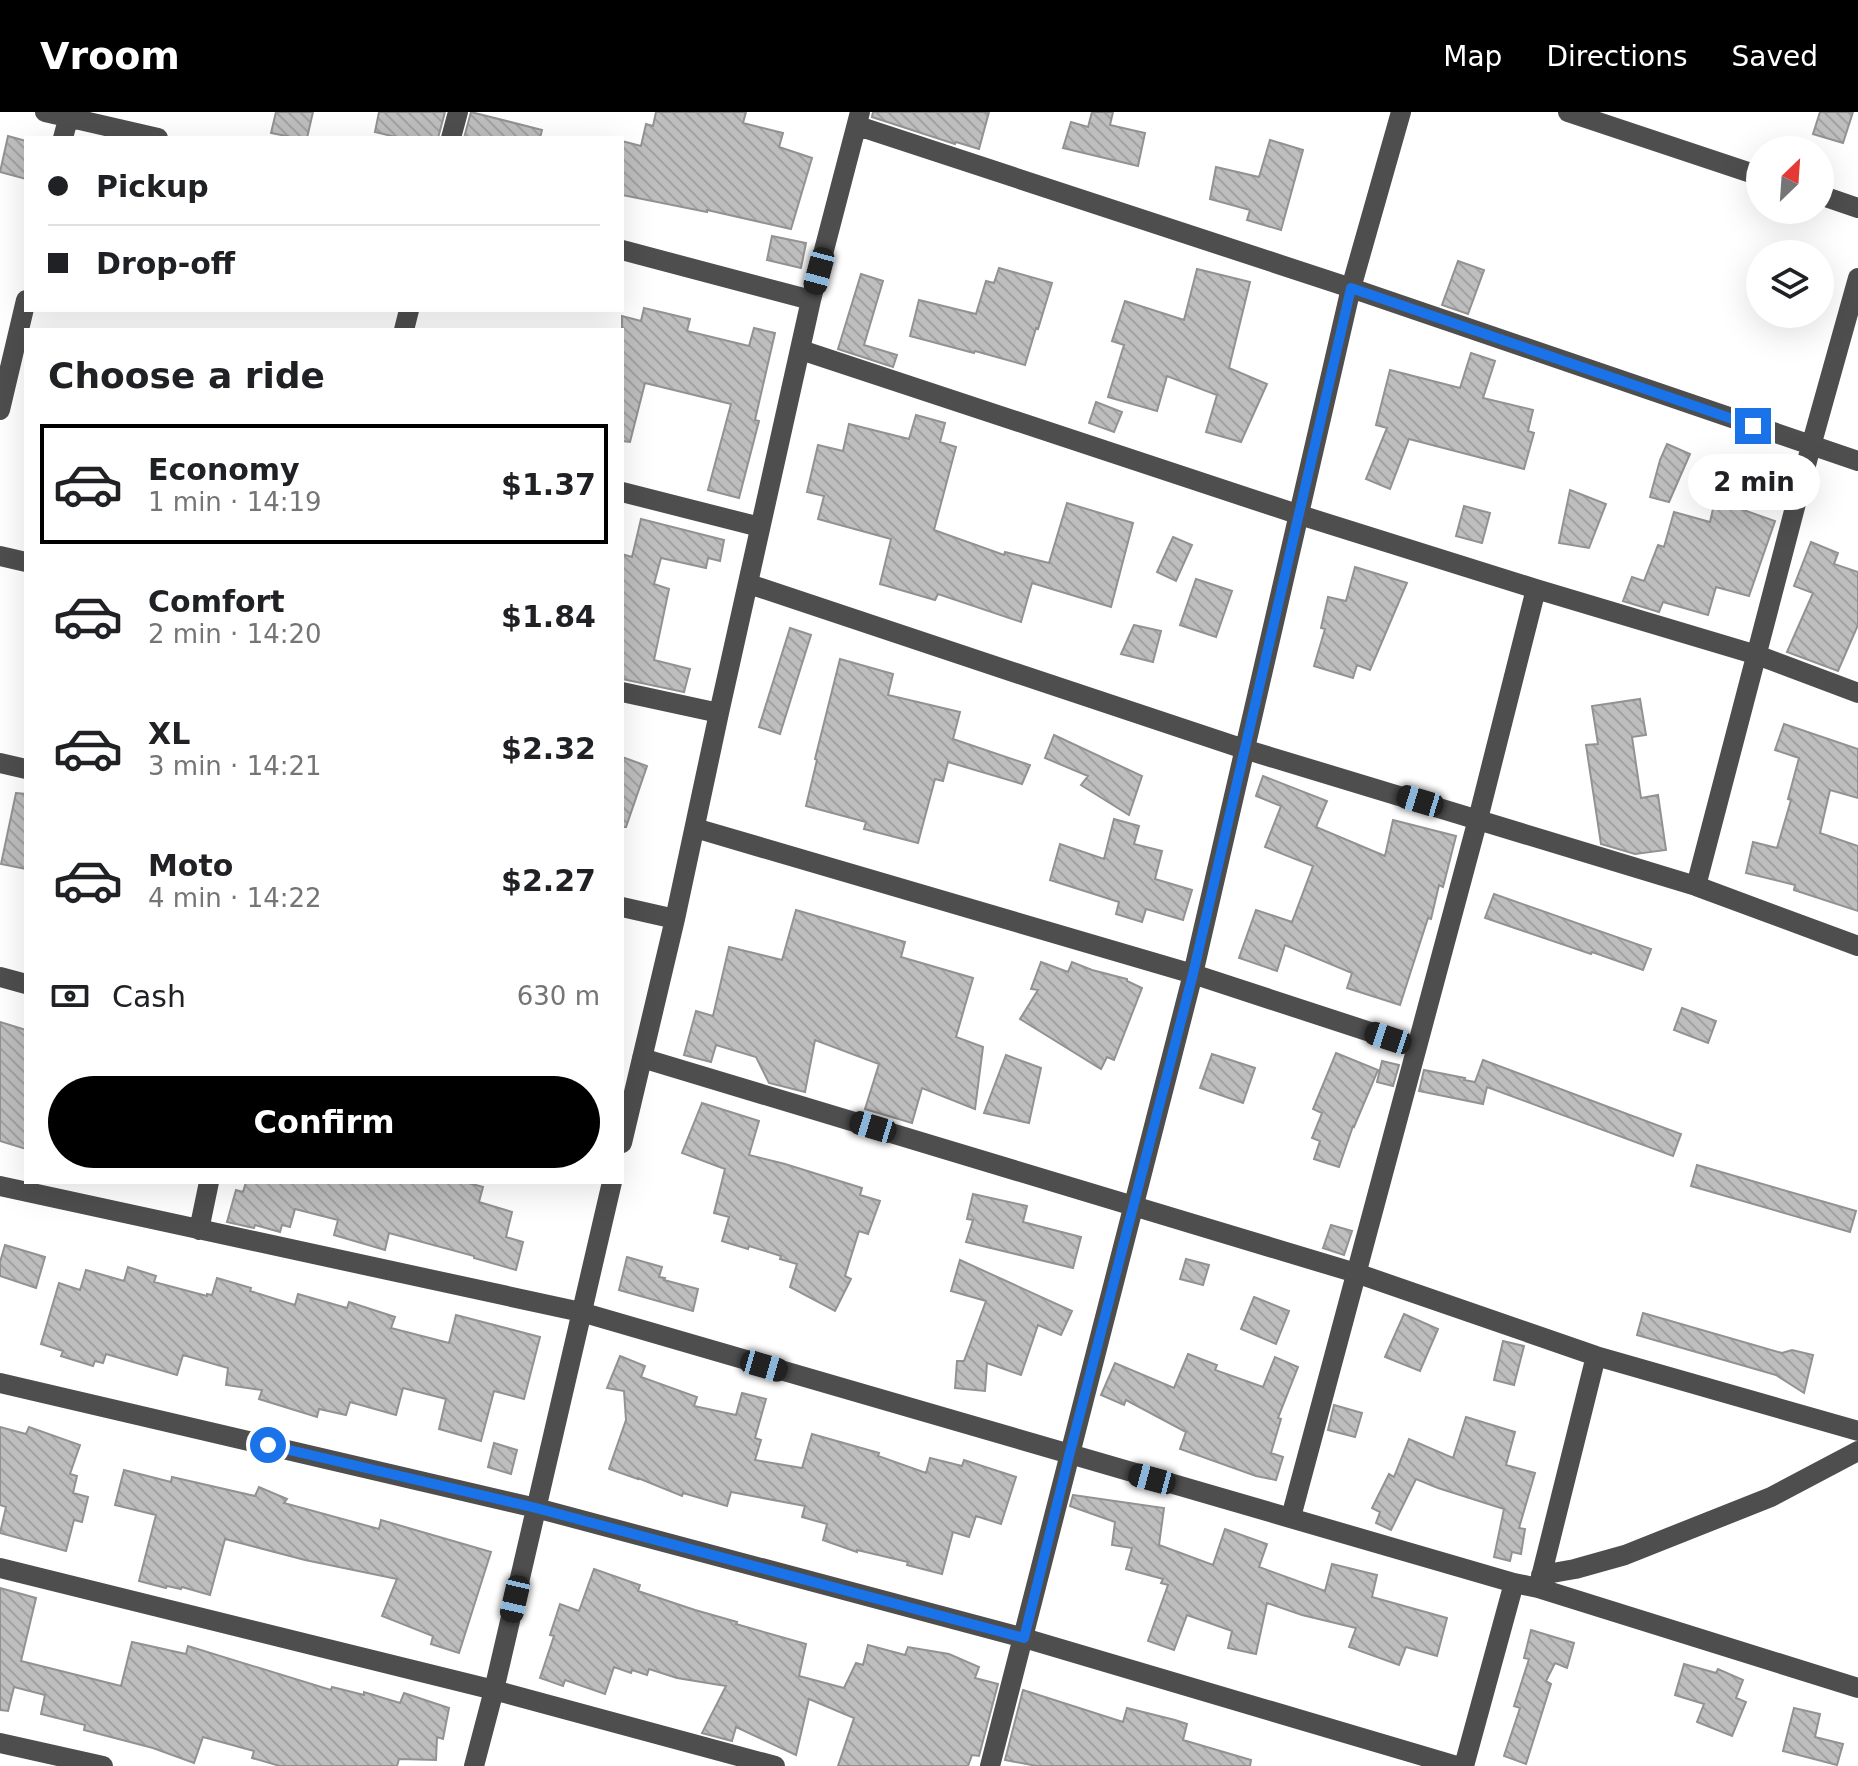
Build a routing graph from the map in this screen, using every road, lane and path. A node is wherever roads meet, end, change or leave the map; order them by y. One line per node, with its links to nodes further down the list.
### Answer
1 (45, 112): 6 (street)
2 (458, 112): 8 (street)
3 (1401, 112): 14 (street)
4 (1568, 112): 9 (street)
5 (859, 119): 14 (street); 15 (street)
6 (67, 123): 7 (street)
7 (146, 136)
8 (452, 136)
9 (1746, 171)
10 (1834, 200): 11 (street)
11 (1858, 208)
12 (624, 251): 15 (street)
13 (1858, 278): 20 (street)
14 (1351, 288): 20 (street); 23 (street)
15 (811, 300): 18 (street)
16 (24, 307): 17 (street)
17 (14, 342): 19 (street)
18 (801, 350): 23 (street); 24 (street)
19 (0, 410)
20 (1811, 446): 21 (street); 29 (street)
21 (1858, 461)
22 (624, 493): 24 (street)
23 (1300, 515): 28 (street); 33 (street)
24 (760, 527): 27 (street)
25 (0, 556): 26 (street)
26 (24, 562)
27 (749, 584): 32 (street); 33 (street)
28 (1536, 589): 29 (street); 36 (street)
29 (1757, 655): 31 (street); 38 (street)
30 (624, 692): 32 (street)
31 (1858, 693)
32 (719, 713): 37 (street)
33 (1244, 749): 36 (street); 42 (street)
34 (0, 763): 35 (street)
35 (24, 769)
36 (1478, 819): 38 (street); 45 (street)
37 (695, 828): 40 (street); 42 (street)
38 (1696, 886): 41 (street)
39 (624, 907): 40 (street)
40 (675, 919): 46 (street)
41 (1858, 946)
42 (1193, 974): 45 (street); 51 (street)
43 (0, 977): 44 (street)
44 (24, 983)
45 (1416, 1047): 53 (street)
46 (642, 1058): 47 (street); 51 (street)
47 (625, 1118)
48 (209, 1184): 52 (street)
49 (612, 1184): 54 (street)
50 (0, 1186): 52 (street)
51 (1134, 1205): 53 (street); 59 (street)
52 (199, 1230): 54 (street)
53 (1356, 1273): 55 (street); 61 (street)
54 (581, 1312): 59 (street); 60 (street)
55 (1596, 1356): 57 (street); 63 (street)
56 (0, 1383): 60 (street)
57 (1858, 1431)
58 (1858, 1451): 63 (street)
59 (1069, 1456): 61 (street); 65 (street)
60 (536, 1508): 65 (street); 67 (street)
61 (1291, 1517): 64 (street)
62 (0, 1568): 67 (street)
63 (1540, 1582): 64 (street); 66 (street)
64 (1514, 1583): 74 (street)
65 (1024, 1638): 72 (street); 73 (street)
66 (1858, 1688)
67 (494, 1690): 70 (street); 71 (street)
68 (0, 1743): 69 (street)
69 (103, 1766)
70 (474, 1766)
71 (775, 1766)
72 (990, 1766)
73 (1457, 1766)
74 (1464, 1766)

